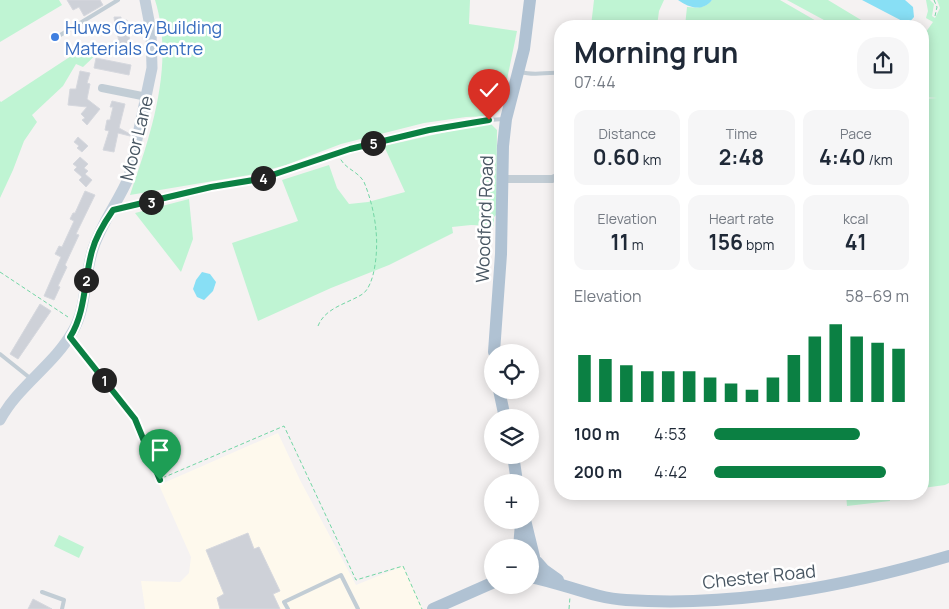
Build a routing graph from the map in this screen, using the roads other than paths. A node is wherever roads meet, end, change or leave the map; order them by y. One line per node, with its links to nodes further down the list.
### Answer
1 (118, 0): 4 (lane)
2 (146, 0): 8 (street, Moor Lane)
3 (530, 0): 5 (main road, Woodford Road)
4 (57, 37)
5 (518, 72): 6 (lane); 9 (main road, Woodford Road)
6 (554, 73)
7 (102, 88): 8 (street)
8 (147, 96): 12 (street, Moor Lane)
9 (506, 119): 10 (main road, Woodford Road); 12 (lane)
10 (502, 179): 11 (street); 13 (main road, Woodford Road)
11 (554, 179)
12 (113, 210): 15 (street, Moor Lane)
13 (495, 344)
14 (0, 354): 15 (lane)
15 (32, 379): 16 (street, Moor Lane)
16 (0, 420)
17 (949, 556): 23 (main road, Chester Road)
18 (539, 564): 21 (main road, Chester Road)
19 (539, 578): 21 (main road, Chester Road)
20 (484, 587): 27 (main road)
21 (570, 588): 23 (main road, Chester Road)
22 (42, 592): 24 (lane)
23 (647, 605)
24 (62, 609)
25 (288, 609): 26 (lane)
26 (358, 609)
27 (434, 609)

